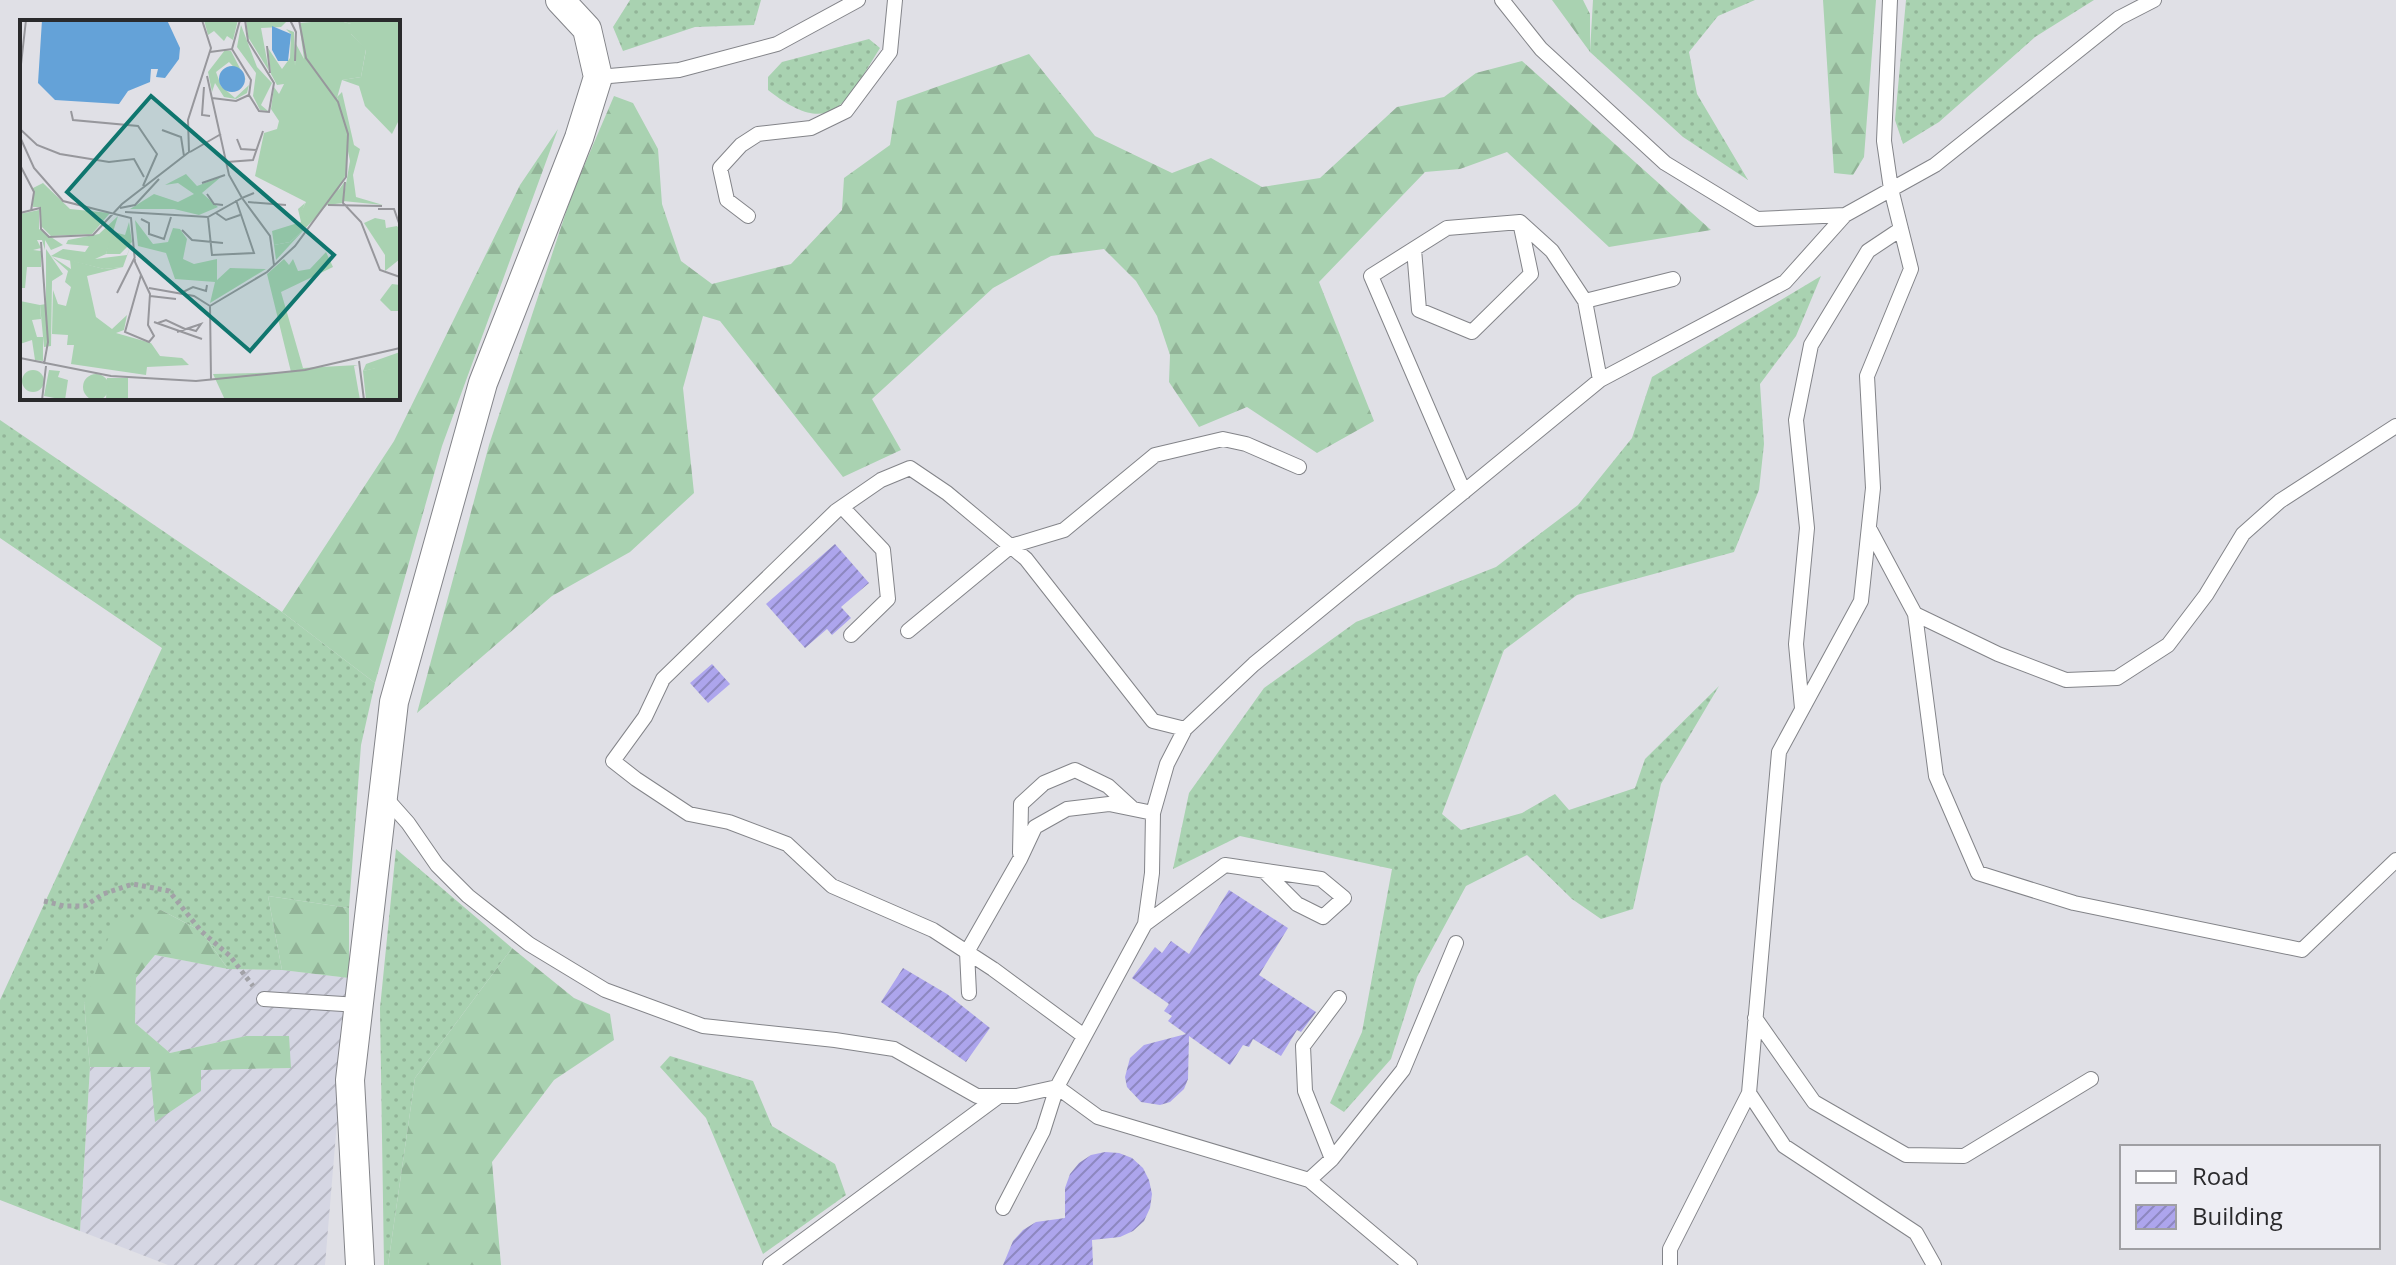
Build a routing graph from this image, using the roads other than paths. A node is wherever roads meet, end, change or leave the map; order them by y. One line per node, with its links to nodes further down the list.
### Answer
1 (560, 0): 7 (street)
2 (858, 0): 7 (lane)
3 (895, 0): 10 (lane)
4 (1502, 0): 9 (lane)
5 (1890, 0): 8 (lane)
6 (2154, 0): 8 (lane)
7 (598, 77): 28 (street)
8 (1891, 189): 9 (lane); 12 (lane)
9 (1845, 215): 16 (lane)
10 (748, 216)
11 (1520, 222): 13 (lane); 13 (lane); 15 (lane)
12 (1901, 229): 21 (lane); 26 (lane)
13 (1414, 249): 19 (lane)
14 (1673, 279): 15 (lane)
15 (1585, 301): 16 (lane)
16 (1600, 380): 19 (lane)
17 (2396, 426): 23 (lane)
18 (1299, 467): 22 (lane)
19 (1464, 492): 27 (lane)
20 (842, 507): 22 (lane); 25 (lane); 36 (lane)
21 (1869, 528): 23 (lane); 26 (lane)
22 (1011, 546): 24 (lane); 27 (lane)
23 (1915, 614): 32 (lane)
24 (908, 631)
25 (851, 635)
26 (1802, 709): 41 (lane)
27 (1185, 729): 30 (lane)
28 (382, 794): 40 (street); 46 (lane)
29 (1132, 809): 30 (lane); 31 (lane); 31 (lane)
30 (1153, 813): 34 (lane)
31 (1020, 859): 36 (lane)
32 (2396, 860)
33 (1264, 871): 33 (lane); 34 (lane)
34 (1145, 924): 42 (lane)
35 (1456, 943): 47 (lane)
36 (967, 952): 37 (lane); 42 (lane)
37 (969, 993)
38 (1339, 998): 47 (lane)
39 (264, 999): 40 (lane)
40 (359, 1005): 51 (street)
41 (1755, 1018): 43 (lane); 45 (lane)
42 (1084, 1036): 44 (lane)
43 (2091, 1079)
44 (1057, 1087): 46 (lane); 48 (lane); 49 (lane)
45 (1749, 1093): 53 (lane); 54 (lane)
46 (999, 1096): 52 (lane)
47 (1332, 1159): 48 (lane)
48 (1309, 1180): 50 (lane)
49 (1003, 1208)
50 (1404, 1263)
51 (360, 1265)
52 (770, 1265)
53 (1670, 1265)
54 (1934, 1265)

